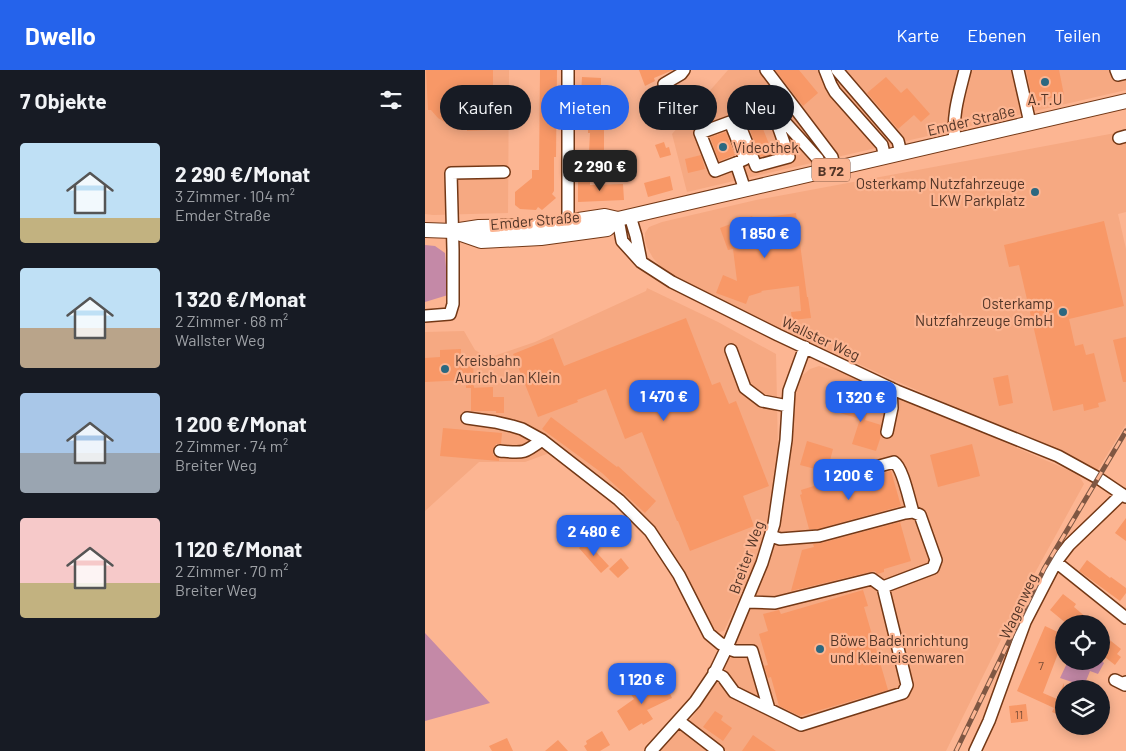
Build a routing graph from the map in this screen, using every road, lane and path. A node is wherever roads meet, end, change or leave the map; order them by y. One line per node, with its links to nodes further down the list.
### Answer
1 (568, 70): 26 (street)
2 (684, 70): 10 (street)
3 (766, 70): 21 (street)
4 (825, 70): 18 (street)
5 (837, 70): 17 (street)
6 (965, 70): 16 (street)
7 (1018, 70): 12 (street)
8 (1117, 70): 9 (street)
9 (1126, 73)
10 (664, 84)
11 (1126, 101): 12 (main road, Emder Straße / B 72)
12 (1031, 123): 16 (main road, Emder Straße / B 72)
13 (742, 130): 20 (street)
14 (779, 130): 20 (street)
15 (792, 130): 21 (street)
16 (955, 140): 17 (main road, Emder Straße / B 72)
17 (901, 153): 18 (main road, Emder Straße / B 72)
18 (885, 157): 21 (main road, Emder Straße / B 72)
19 (736, 163): 19 (street); 24 (street)
20 (756, 166): 23 (street)
21 (828, 170): 23 (main road, Emder Straße / B 72)
22 (504, 172): 28 (street)
23 (761, 186): 24 (main road, Emder Straße / B 72)
24 (745, 190): 25 (main road, Emder Straße / B 72)
25 (624, 218): 26 (main road, Emder Straße / B 72); 28 (main road, Emder Straße / B 72); 30 (street, Wallster Weg)
26 (569, 222): 28 (main road, Emder Straße / B 72)
27 (425, 230): 28 (main road, Emder Straße / B 72)
28 (453, 231): 29 (street)
29 (425, 316)
30 (805, 347): 32 (street, Wallster Weg); 33 (street, Breiter Weg)
31 (731, 350): 33 (street)
32 (891, 388): 35 (street); 39 (street, Wallster Weg)
33 (788, 406): 41 (street, Breiter Weg)
34 (467, 418): 36 (street)
35 (887, 432)
36 (543, 440): 37 (street); 46 (street)
37 (500, 451)
38 (828, 480): 40 (street)
39 (1124, 496): 42 (street, Wagenweg)
40 (913, 512): 41 (street); 43 (street)
41 (771, 536): 44 (street, Breiter Weg)
42 (1056, 562): 45 (street); 52 (street, Wagenweg)
43 (883, 588): 44 (street); 48 (street)
44 (746, 602): 46 (street, Breiter Weg)
45 (1126, 618)
46 (727, 646): 47 (street, Breiter Weg); 48 (street)
47 (714, 672): 48 (street); 49 (street, Breiter Weg)
48 (769, 709)
49 (679, 721): 50 (street, Breiter Weg); 51 (street)
50 (651, 751)
51 (718, 751)
52 (975, 751)

